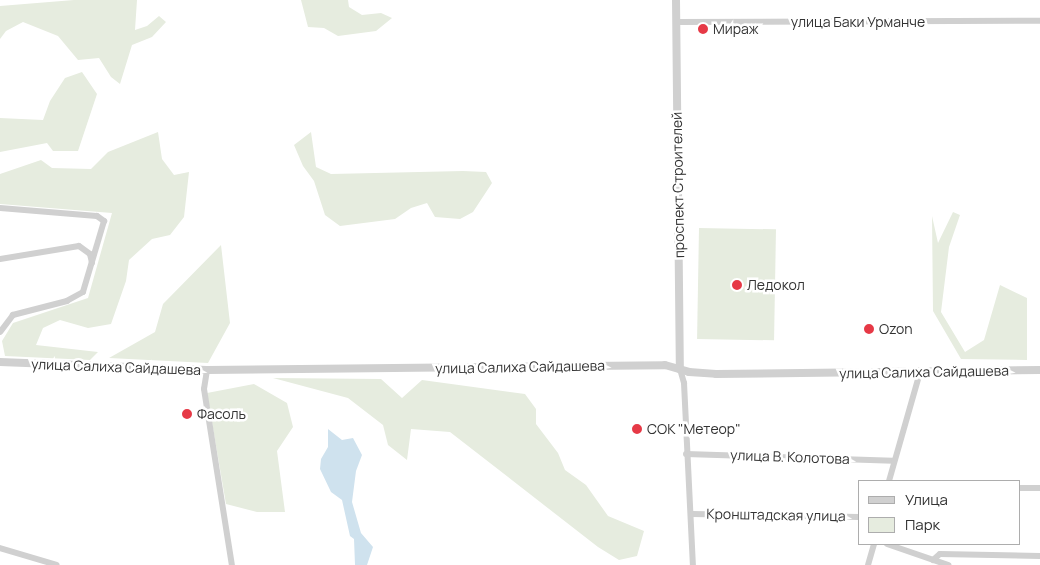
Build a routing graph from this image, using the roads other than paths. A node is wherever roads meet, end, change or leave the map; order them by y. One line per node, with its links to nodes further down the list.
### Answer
1 (676, 0): 3 (street, проспект Строителей)
2 (1040, 21): 3 (street, улица Баки Урманче)
3 (676, 22): 9 (street, проспект Строителей)
4 (0, 208): 6 (street)
5 (0, 259): 6 (street)
6 (93, 264): 7 (street)
7 (0, 332)
8 (0, 362): 10 (street, улица Салиха Сайдашева)
9 (680, 369): 10 (street, улица Салиха Сайдашева); 12 (street, улица Салиха Сайдашева); 13 (street)
10 (207, 370): 26 (street)
11 (1040, 370): 12 (street, улица Салиха Сайдашева)
12 (920, 372): 14 (street)
13 (686, 454): 14 (street, улица В. Колотова); 18 (street)
14 (893, 461): 15 (street)
15 (889, 480)
16 (1020, 488): 17 (street)
17 (1040, 488)
18 (692, 514): 19 (street, Кронштадская улица); 27 (street)
19 (858, 517)
20 (874, 545): 28 (street)
21 (889, 545): 24 (street)
22 (0, 548): 25 (street)
23 (1040, 556): 24 (street)
24 (933, 560): 29 (street)
25 (57, 565)
26 (232, 565)
27 (693, 565)
28 (868, 565)
29 (948, 565)

